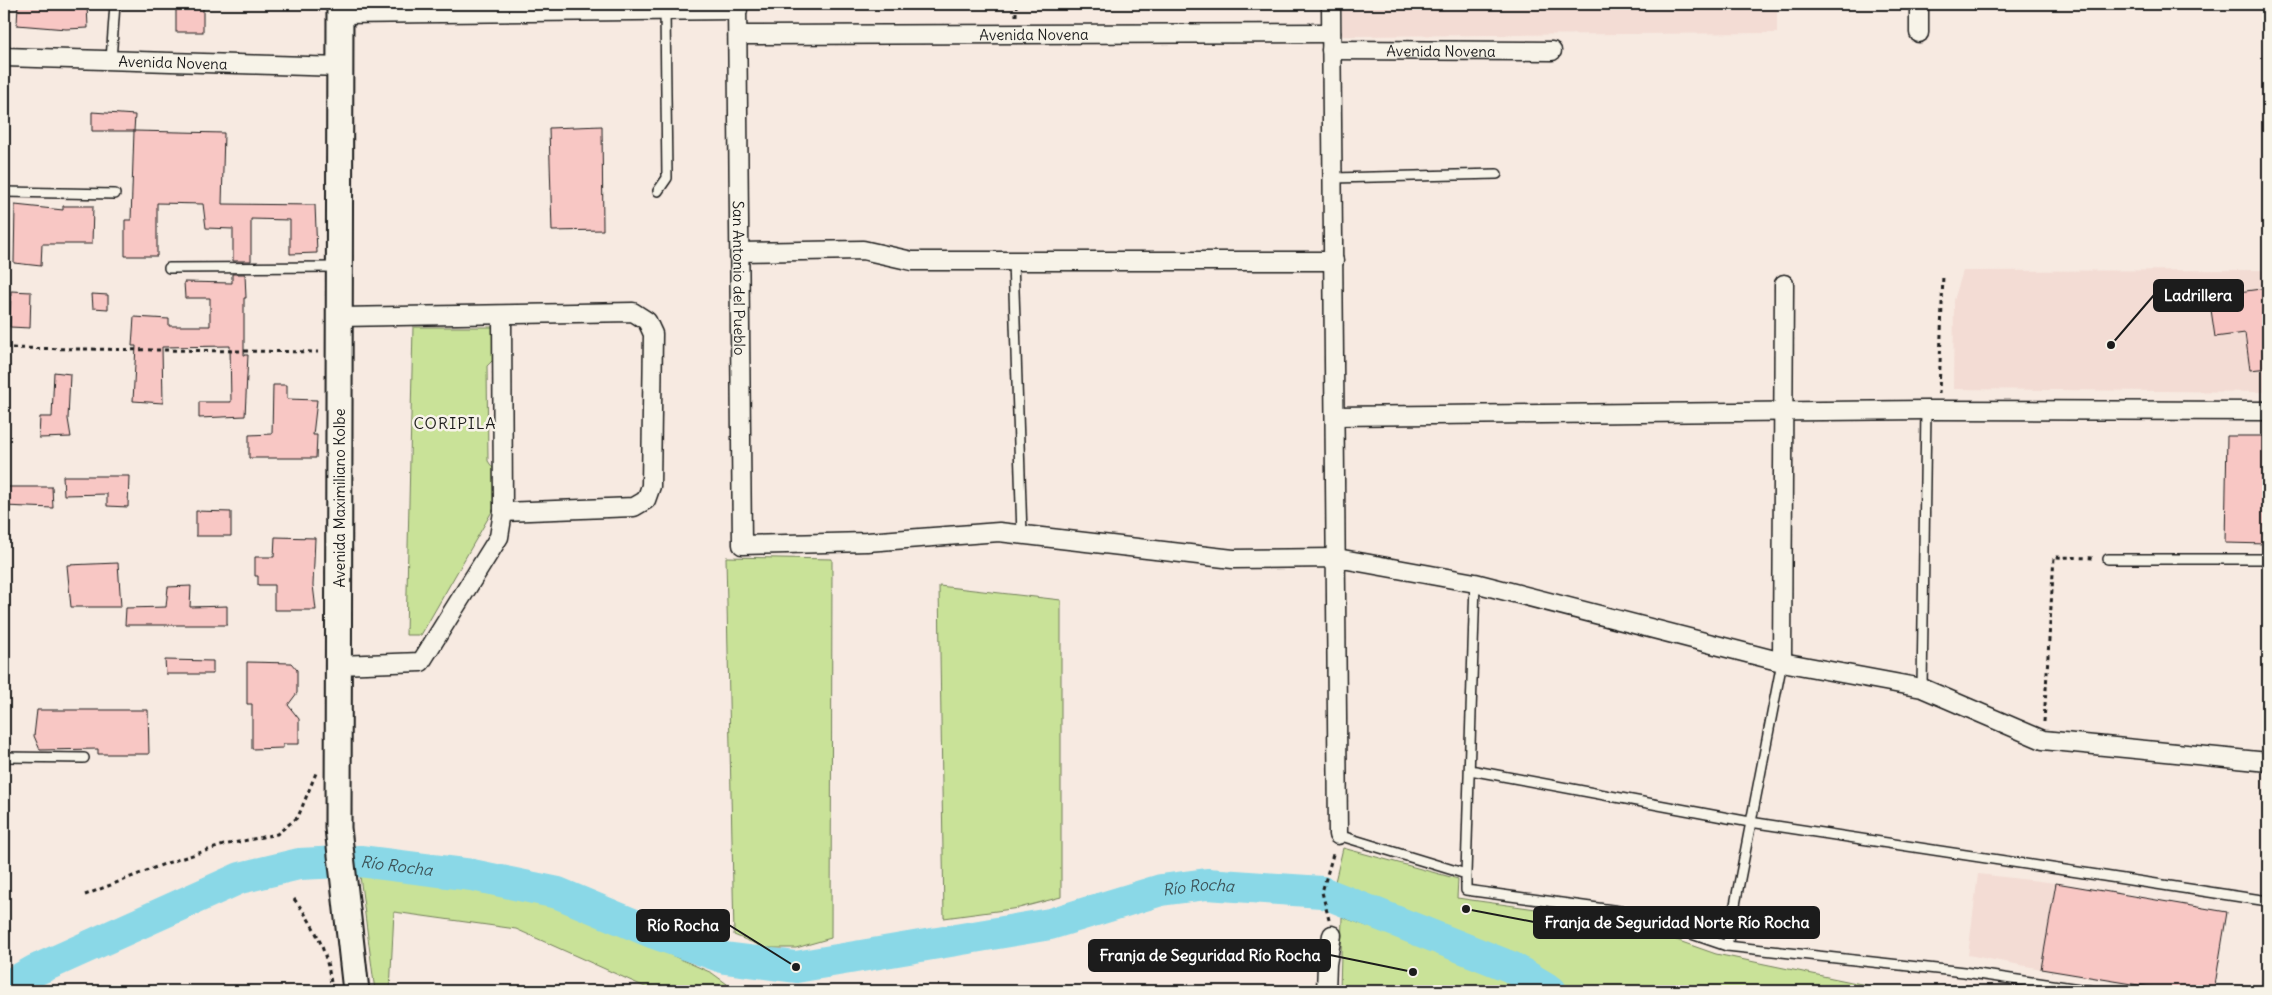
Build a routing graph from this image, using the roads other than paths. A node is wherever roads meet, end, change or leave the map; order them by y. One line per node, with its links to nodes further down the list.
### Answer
1 (115, 4): 13 (lane)
2 (1331, 4): 10 (street)
3 (1919, 4): 8 (street)
4 (738, 7): 7 (street); 9 (street, San Antonio del Pueblo)
5 (496, 8): 6 (street); 7 (street)
6 (340, 9): 14 (main road, Avenida Maximiliano Kolbe)
7 (665, 11): 17 (lane)
8 (1919, 33)
9 (738, 35): 10 (street, Avenida Novena); 20 (street, San Antonio del Pueblo)
10 (1331, 42): 11 (street, Avenida Novena); 16 (street)
11 (1552, 51)
12 (4, 57): 13 (street, Avenida Novena)
13 (111, 60): 14 (street, Avenida Novena)
14 (341, 66): 23 (main road, Avenida Maximiliano Kolbe)
15 (1497, 174): 16 (lane)
16 (1333, 178): 22 (street)
17 (658, 191)
18 (4, 192): 19 (lane)
19 (115, 194)
20 (740, 252): 21 (street); 33 (street, San Antonio del Pueblo)
21 (1013, 261): 22 (street); 33 (lane)
22 (1334, 261): 31 (street)
23 (340, 267): 24 (lane); 27 (main road, Avenida Maximiliano Kolbe)
24 (169, 268)
25 (1784, 284): 30 (street)
26 (502, 315): 27 (street); 32 (street); 32 (street)
27 (340, 317): 39 (main road, Avenida Maximiliano Kolbe)
28 (1932, 410): 29 (street); 30 (street); 40 (lane)
29 (2268, 411)
30 (1783, 412): 31 (street); 38 (street)
31 (1335, 416): 34 (street)
32 (503, 512): 39 (street)
33 (1022, 535): 34 (street)
34 (1337, 558): 37 (street); 46 (street)
35 (2108, 559): 36 (lane)
36 (2268, 559)
37 (1475, 583): 38 (street); 44 (lane)
38 (1782, 662): 40 (street); 45 (lane)
39 (338, 665): 51 (main road, Avenida Maximiliano Kolbe)
40 (1922, 688): 43 (street)
41 (4, 757): 42 (lane)
42 (84, 758)
43 (2268, 762)
44 (1470, 770): 45 (lane); 47 (lane)
45 (1750, 822): 48 (lane); 50 (lane)
46 (1338, 834): 47 (lane)
47 (1466, 874): 50 (lane)
48 (2268, 901)
49 (1332, 935): 52 (street)
50 (1727, 946): 53 (lane)
51 (356, 991)
52 (1326, 991)
53 (2093, 991)

